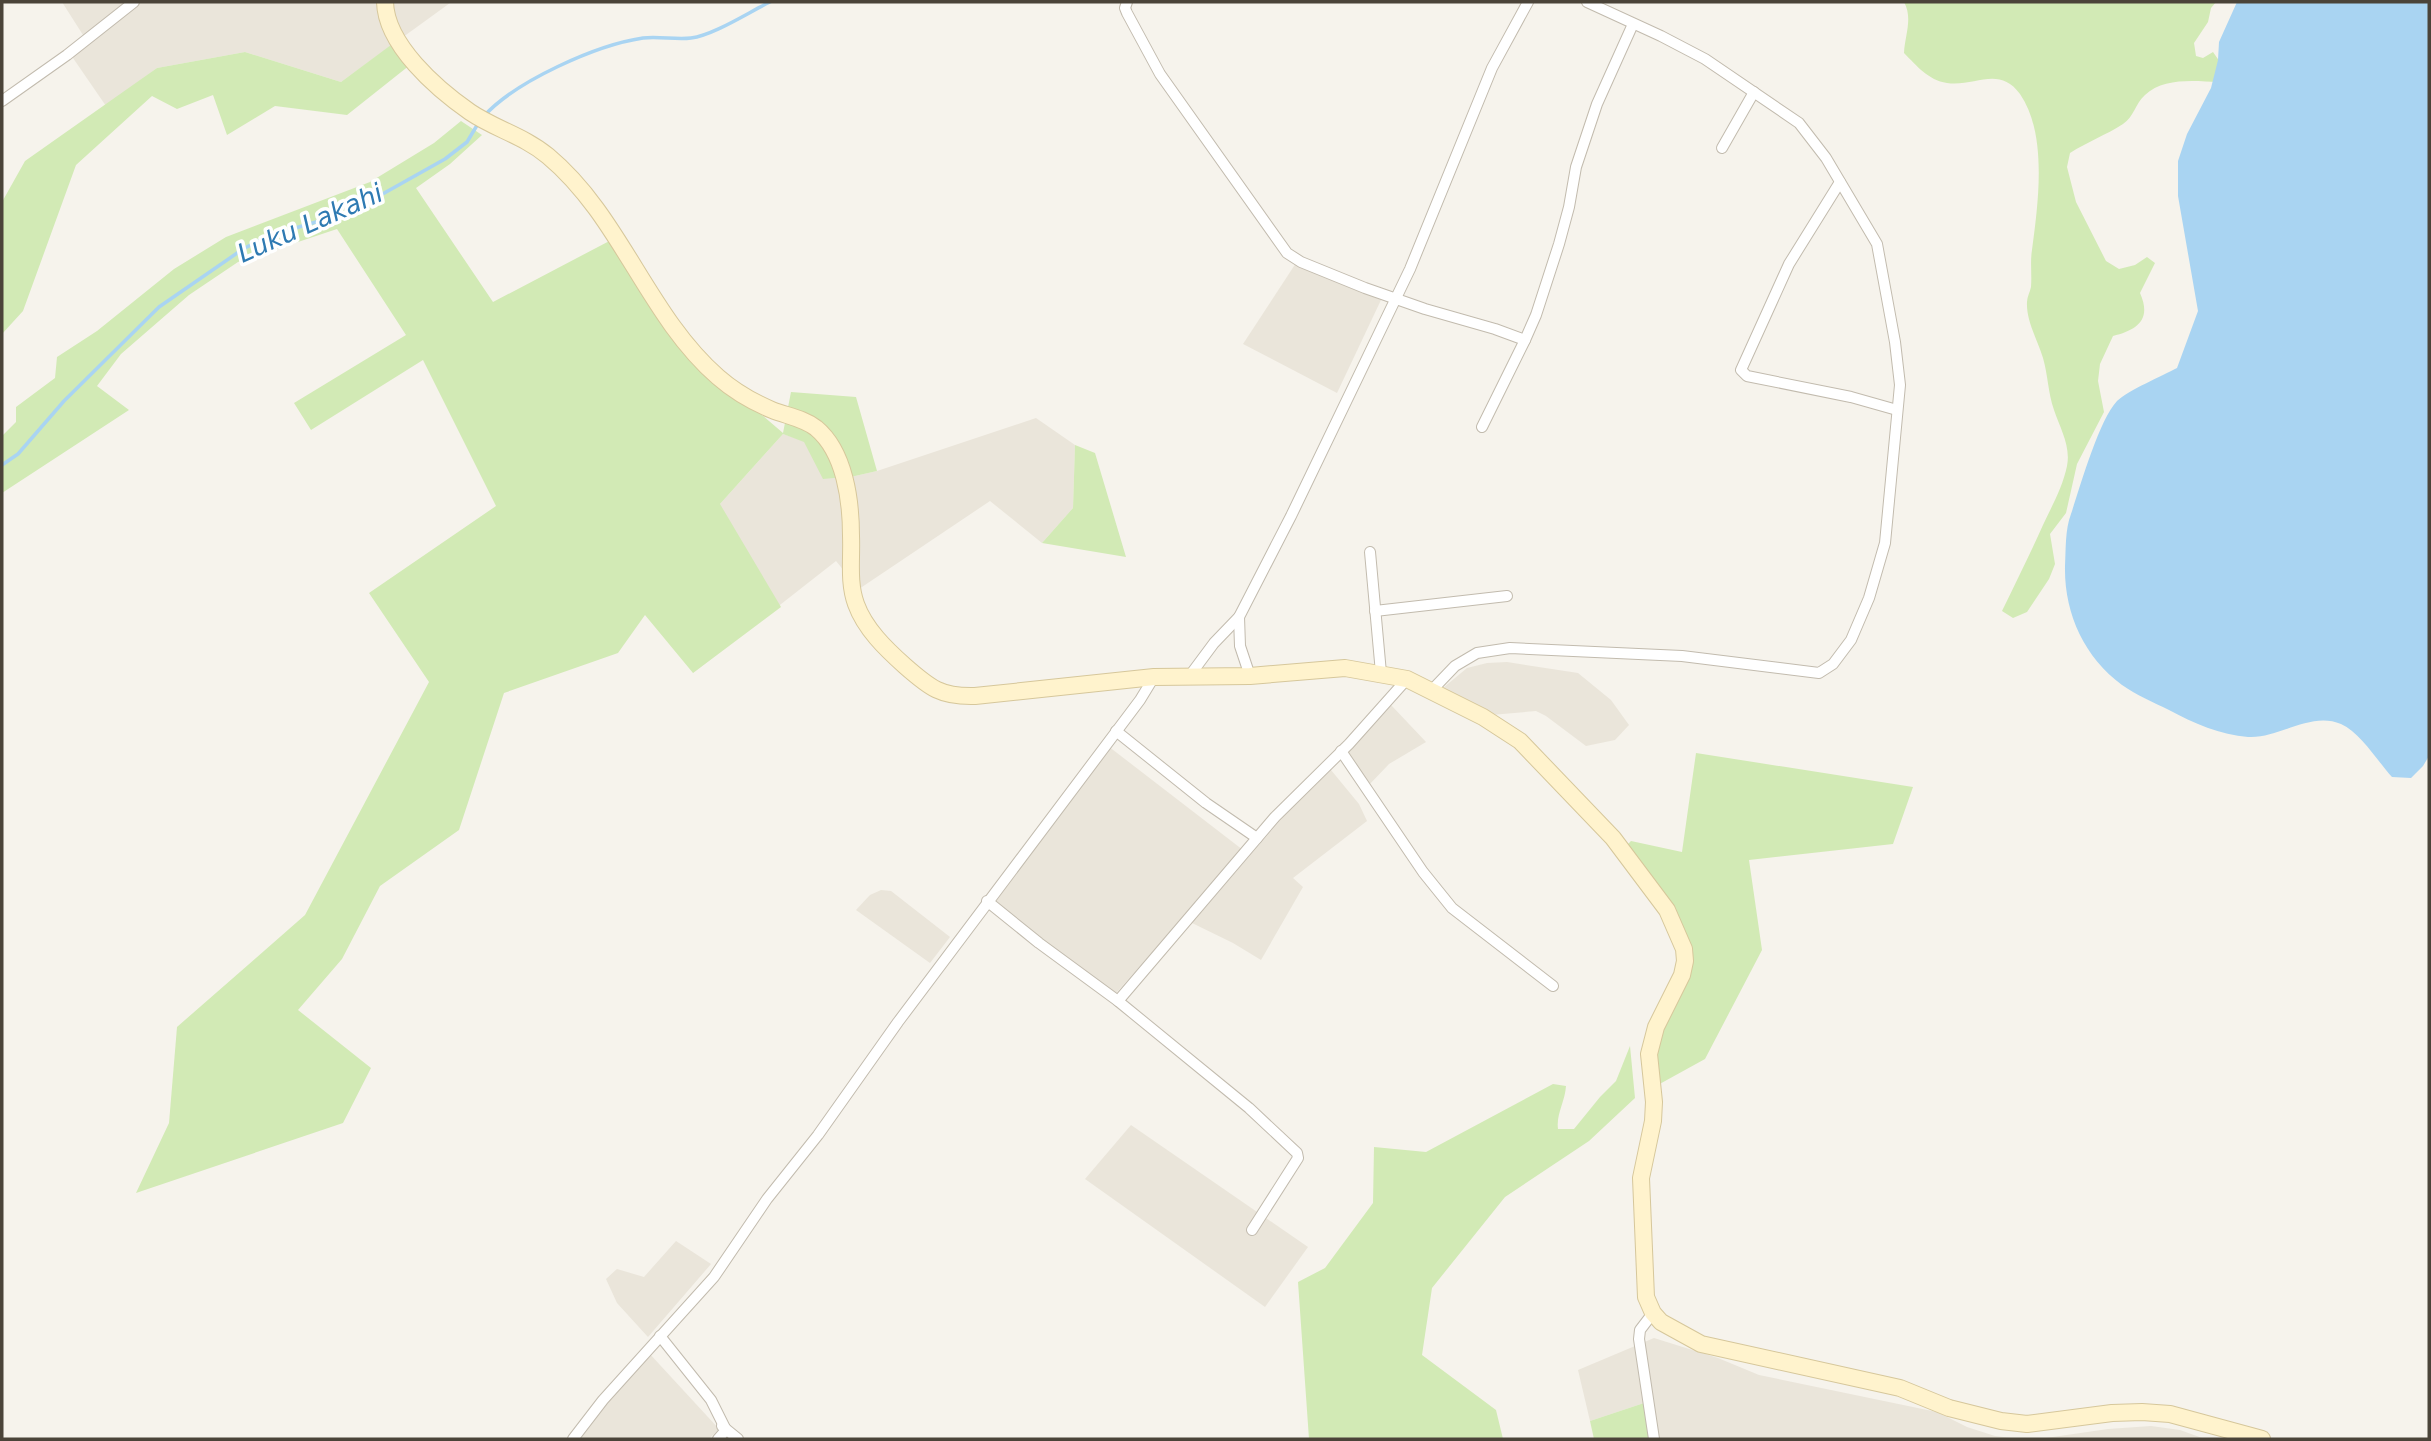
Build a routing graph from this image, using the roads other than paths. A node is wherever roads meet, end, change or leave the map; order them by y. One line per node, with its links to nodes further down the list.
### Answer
1 (134, 2): 8 (street)
2 (385, 2): 21 (main road)
3 (1127, 2): 11 (street)
4 (1528, 2): 11 (street)
5 (1587, 2): 6 (street)
6 (1633, 24): 7 (street); 12 (street)
7 (1754, 92): 9 (street); 10 (street)
8 (2, 101)
9 (1722, 148)
10 (1840, 183): 13 (street); 13 (street)
11 (1396, 299): 12 (street); 18 (street)
12 (1524, 340): 14 (street)
13 (1897, 410): 24 (street)
14 (1482, 427)
15 (1370, 552): 17 (street)
16 (1507, 596): 17 (street)
17 (1376, 611): 19 (street)
18 (1238, 617): 20 (street); 22 (street)
19 (1381, 673): 20 (main road); 23 (main road)
20 (1250, 676): 22 (main road)
21 (1154, 677): 22 (main road); 25 (street)
22 (1188, 678)
23 (1407, 679): 24 (main road); 26 (street)
24 (1432, 690): 32 (main road)
25 (1116, 731): 27 (street); 28 (street)
26 (1341, 751): 27 (street); 29 (street)
27 (1257, 838): 30 (street)
28 (987, 901): 30 (street); 33 (street)
29 (1553, 986)
30 (1118, 1001): 31 (street)
31 (1252, 1230)
32 (1653, 1313): 38 (street); 39 (main road)
33 (660, 1336): 34 (street); 35 (street)
34 (722, 1426): 36 (street); 37 (street)
35 (573, 1439)
36 (718, 1439)
37 (738, 1439)
38 (1654, 1439)
39 (2262, 1439)

